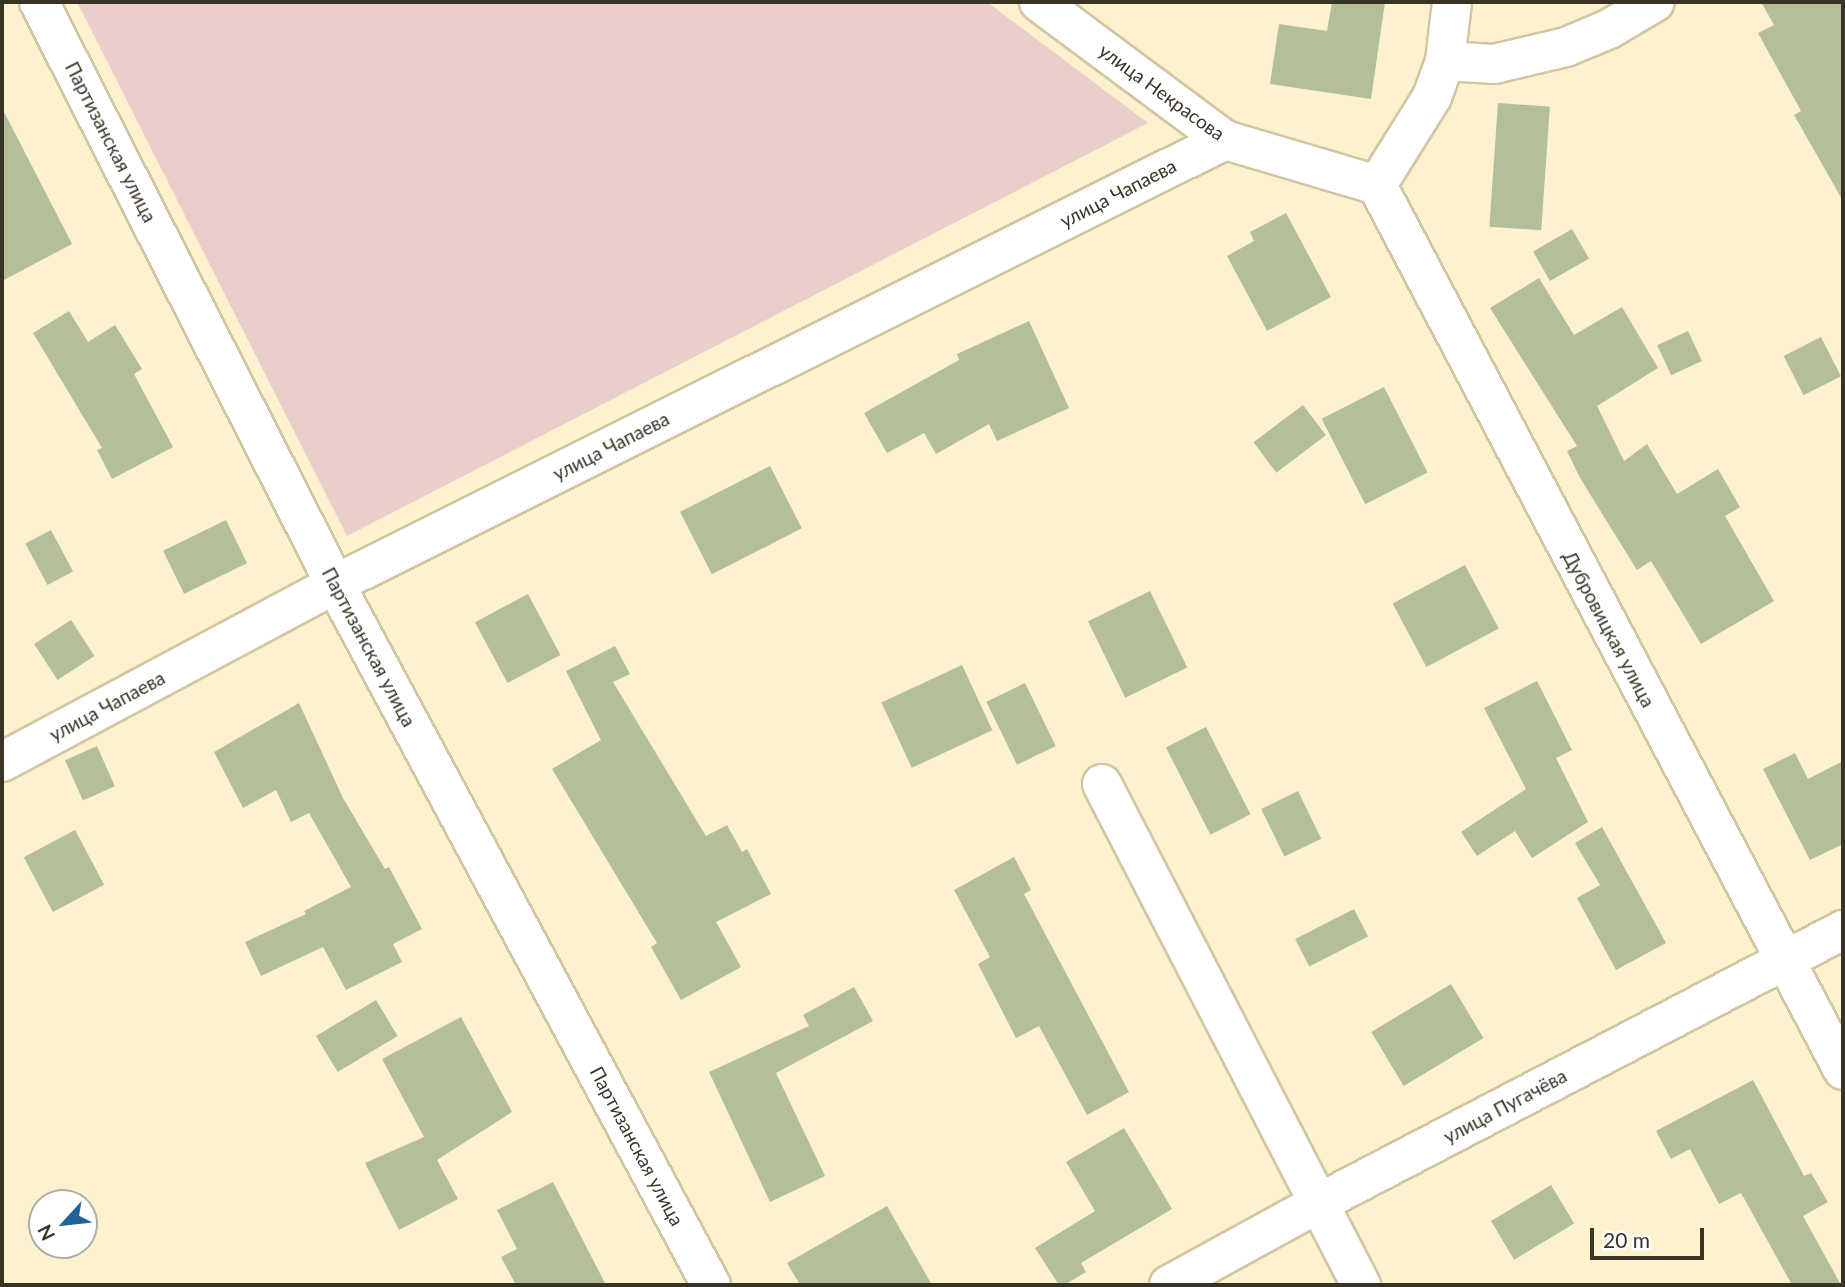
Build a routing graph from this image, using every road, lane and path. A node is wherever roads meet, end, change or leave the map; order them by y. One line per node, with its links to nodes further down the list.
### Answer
1 (39, 2): 8 (street, Партизанская улица)
2 (1038, 2): 6 (street, улица Некрасова)
3 (1452, 2): 5 (street)
4 (1655, 2): 5 (street)
5 (1445, 61): 7 (street)
6 (1225, 140): 7 (street, улица Некрасова); 8 (street, улица Чапаева)
7 (1377, 186): 12 (street, Дубровицкая улица)
8 (335, 584): 9 (street, улица Чапаева); 15 (street, Партизанская улица)
9 (2, 762)
10 (1102, 784): 14 (street)
11 (1843, 930): 12 (street, улица Пугачёва)
12 (1783, 960): 13 (street, Дубровицкая улица); 14 (street, улица Пугачёва)
13 (1843, 1070)
14 (1319, 1203): 16 (street, улица Пугачёва); 17 (street)
15 (711, 1285)
16 (1169, 1285)
17 (1361, 1285)

